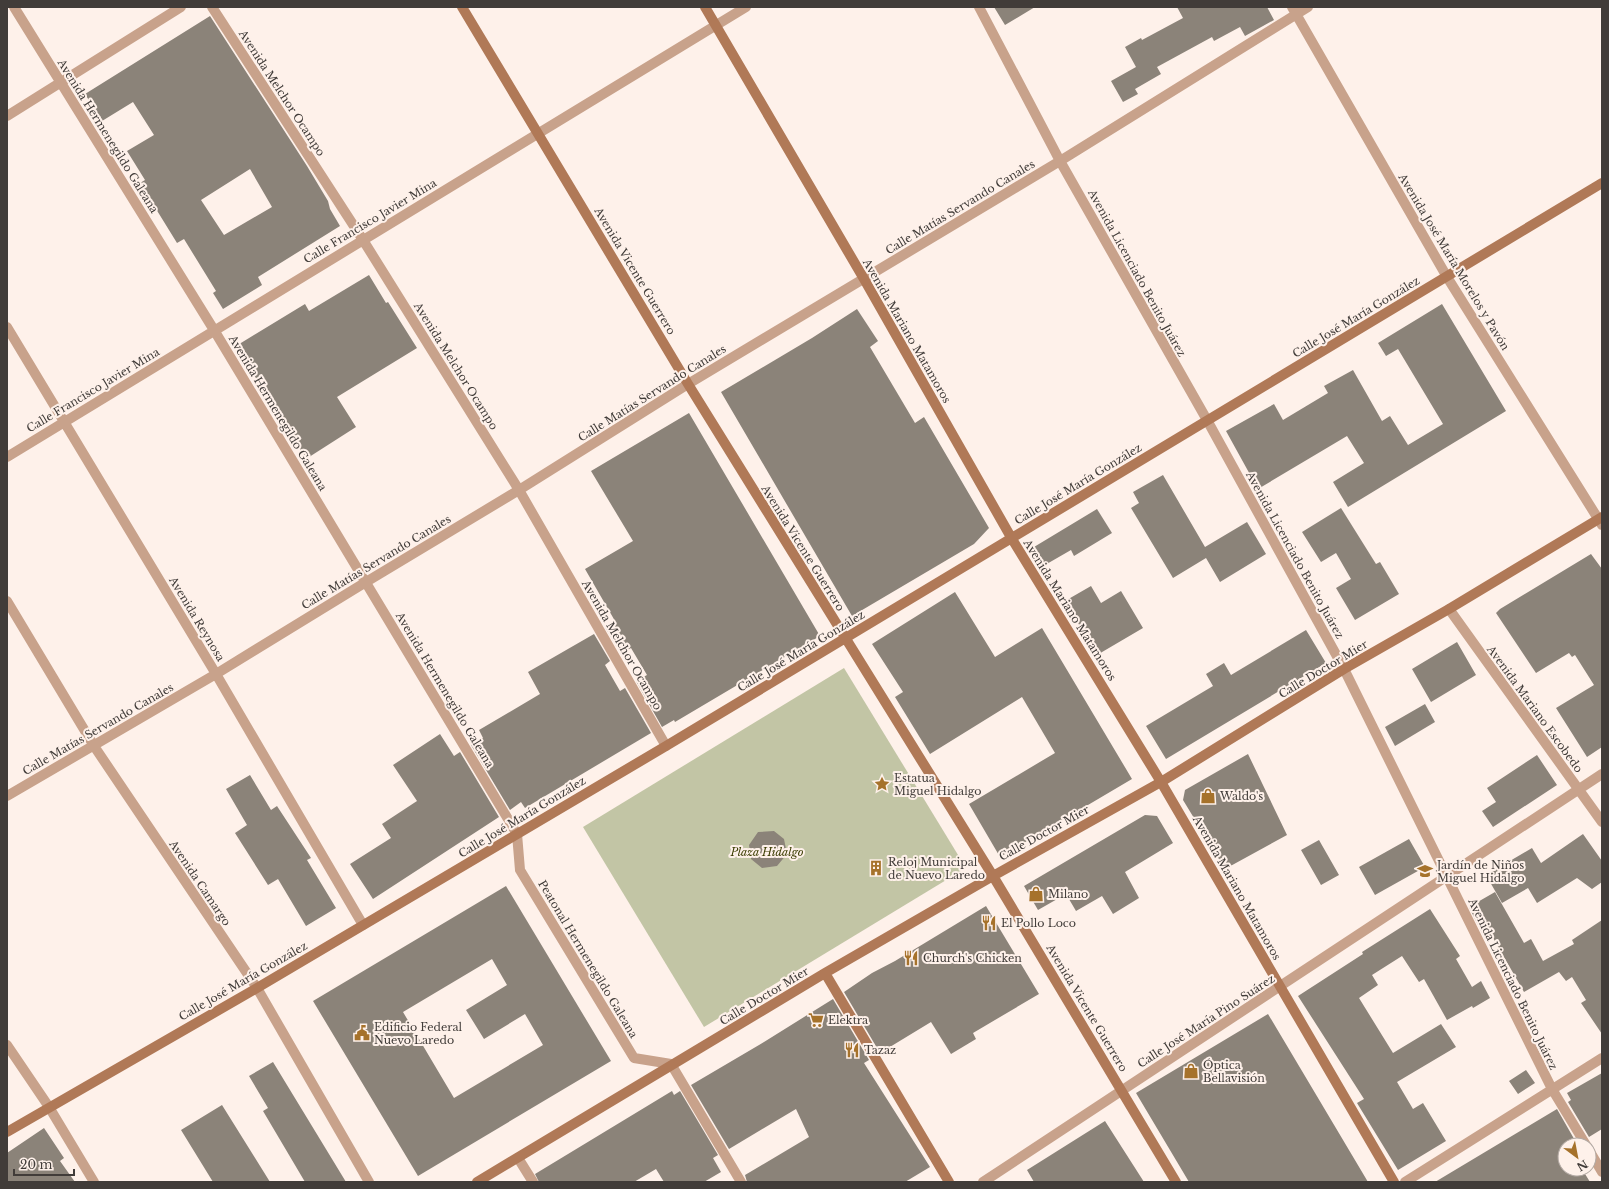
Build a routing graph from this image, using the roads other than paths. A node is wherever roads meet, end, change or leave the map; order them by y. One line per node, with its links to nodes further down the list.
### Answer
1 (14, 7): 11 (street, Avenida Hermenegildo Galeana)
2 (181, 7): 11 (street)
3 (212, 7): 16 (street, Avenida Melchor Ocampo)
4 (462, 7): 13 (main road, Avenida Vicente Guerrero)
5 (705, 7): 10 (main road, Avenida Mariano Matamoros)
6 (746, 7): 10 (street, Calle Francisco Javier Mina)
7 (979, 7): 14 (street, Avenida Licenciado Benito Juárez)
8 (1308, 7): 9 (street, Calle Matías Servando Canales)
9 (1294, 11): 14 (street, Calle Matías Servando Canales); 17 (street, Avenida José María Morelos y Pavón)
10 (716, 25): 13 (street, Calle Francisco Javier Mina); 18 (main road, Avenida Mariano Matamoros)
11 (61, 82): 12 (street); 20 (street, Avenida Hermenegildo Galeana)
12 (7, 116)
13 (537, 133): 16 (street, Calle Francisco Javier Mina); 21 (main road, Avenida Vicente Guerrero)
14 (1060, 161): 18 (street, Calle Matías Servando Canales); 22 (street, Avenida Licenciado Benito Juárez)
15 (1602, 183): 17 (main road, Calle José María González)
16 (362, 240): 20 (street, Calle Francisco Javier Mina); 25 (street, Avenida Melchor Ocampo)
17 (1447, 277): 22 (main road, Calle José María González); 26 (street, Avenida José María Morelos y Pavón)
18 (864, 279): 21 (street, Calle Matías Servando Canales); 27 (main road, Avenida Mariano Matamoros)
19 (7, 327): 23 (street, Avenida Reynosa)
20 (214, 330): 23 (street, Calle Francisco Javier Mina); 28 (street, Avenida Hermenegildo Galeana)
21 (688, 384): 25 (street, Calle Matías Servando Canales); 31 (main road, Avenida Vicente Guerrero)
22 (1207, 420): 27 (main road, Calle José María González); 32 (street, Avenida Licenciado Benito Juárez)
23 (64, 423): 24 (street, Calle Francisco Javier Mina); 33 (street, Avenida Reynosa)
24 (7, 457)
25 (519, 490): 28 (street, Calle Matías Servando Canales); 35 (street, Avenida Melchor Ocampo)
26 (1601, 520): 30 (main road, Calle Doctor Mier)
27 (1012, 538): 31 (main road, Calle José María González); 37 (main road, Avenida Mariano Matamoros)
28 (366, 582): 33 (street, Calle Matías Servando Canales); 41 (street, Avenida Hermenegildo Galeana)
29 (7, 601): 34 (street, Avenida Camargo)
30 (1449, 609): 32 (main road, Calle Doctor Mier); 38 (street, Avenida Mariano Escobedo)
31 (845, 639): 35 (main road, Calle José María González); 42 (main road, Avenida Vicente Guerrero)
32 (1344, 669): 37 (main road, Calle Doctor Mier); 43 (street, Avenida Licenciado Benito Juárez)
33 (216, 674): 34 (street, Calle Matías Servando Canales); 44 (street, Avenida Reynosa)
34 (94, 746): 39 (street, Calle Matías Servando Canales); 47 (street, Avenida Camargo)
35 (666, 746): 41 (main road, Calle José María González)
36 (1602, 774): 38 (street, Calle José María Pino Suárez)
37 (1161, 782): 42 (main road, Calle Doctor Mier); 46 (main road, Avenida Mariano Matamoros)
38 (1579, 790): 40 (street, Avenida Mariano Escobedo); 43 (street, Calle José María Pino Suárez)
39 (7, 796)
40 (1602, 822)
41 (517, 834): 44 (main road, Calle José María González); 50 (street, Peatonal Hermenegildo Galeana)
42 (993, 876): 45 (main road, Calle Doctor Mier); 52 (main road, Avenida Vicente Guerrero)
43 (1446, 877): 46 (street, Calle José María Pino Suárez); 51 (street, Avenida Licenciado Benito Juárez)
44 (363, 925): 47 (main road, Calle José María González)
45 (825, 973): 50 (main road, Calle Doctor Mier); 62 (main road)
46 (1281, 986): 52 (street, Calle José María Pino Suárez); 65 (main road, Avenida Mariano Matamoros)
47 (256, 988): 53 (main road, Calle José María González); 58 (street, Avenida Camargo)
48 (7, 1045): 53 (street)
49 (1602, 1058): 51 (street)
50 (671, 1064): 56 (main road, Calle Doctor Mier); 61 (street)
51 (1552, 1089): 55 (street, Avenida Licenciado Benito Juárez); 66 (street)
52 (1123, 1090): 63 (street, Calle José María Pino Suárez); 64 (main road, Avenida Vicente Guerrero)
53 (48, 1107): 54 (main road, Calle José María González); 57 (street)
54 (7, 1132)
55 (1581, 1137)
56 (518, 1158): 59 (main road, Calle Doctor Mier); 60 (street)
57 (94, 1182)
58 (369, 1182)
59 (477, 1182)
60 (533, 1182)
61 (740, 1182)
62 (949, 1182)
63 (983, 1182)
64 (1176, 1182)
65 (1394, 1182)
66 (1405, 1182)

